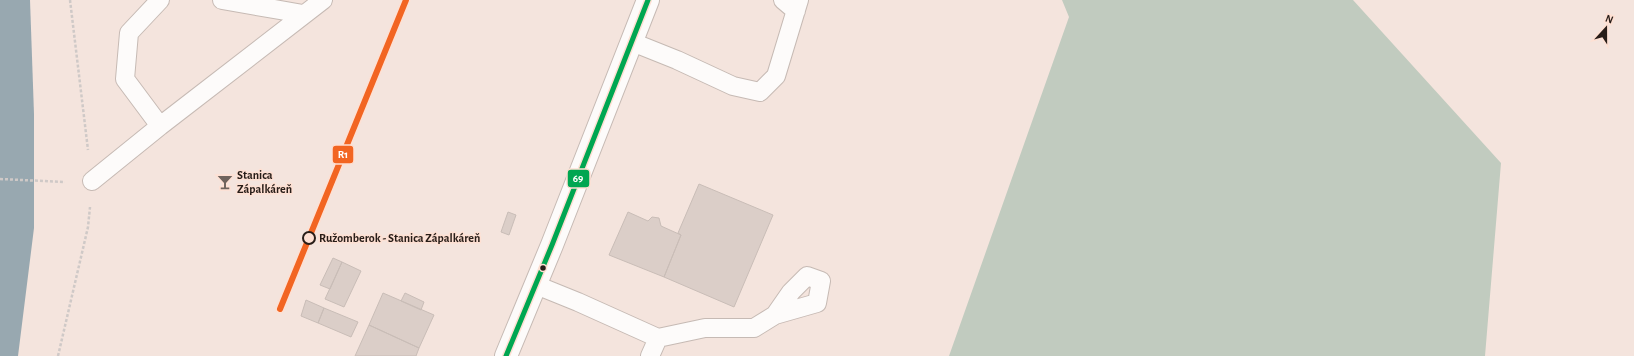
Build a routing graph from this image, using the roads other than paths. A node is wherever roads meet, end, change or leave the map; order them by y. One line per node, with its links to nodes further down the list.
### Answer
1 (160, 0): 8 (lane)
2 (222, 0): 6 (lane)
3 (323, 0): 6 (lane)
4 (648, 0): 7 (main road)
5 (793, 4): 7 (lane)
6 (303, 14): 8 (lane)
7 (632, 42): 10 (main road)
8 (160, 126): 9 (lane)
9 (92, 181)
10 (536, 285): 12 (lane); 13 (main road)
11 (775, 316): 12 (lane)
12 (658, 338): 14 (lane)
13 (506, 356)
14 (650, 356)

